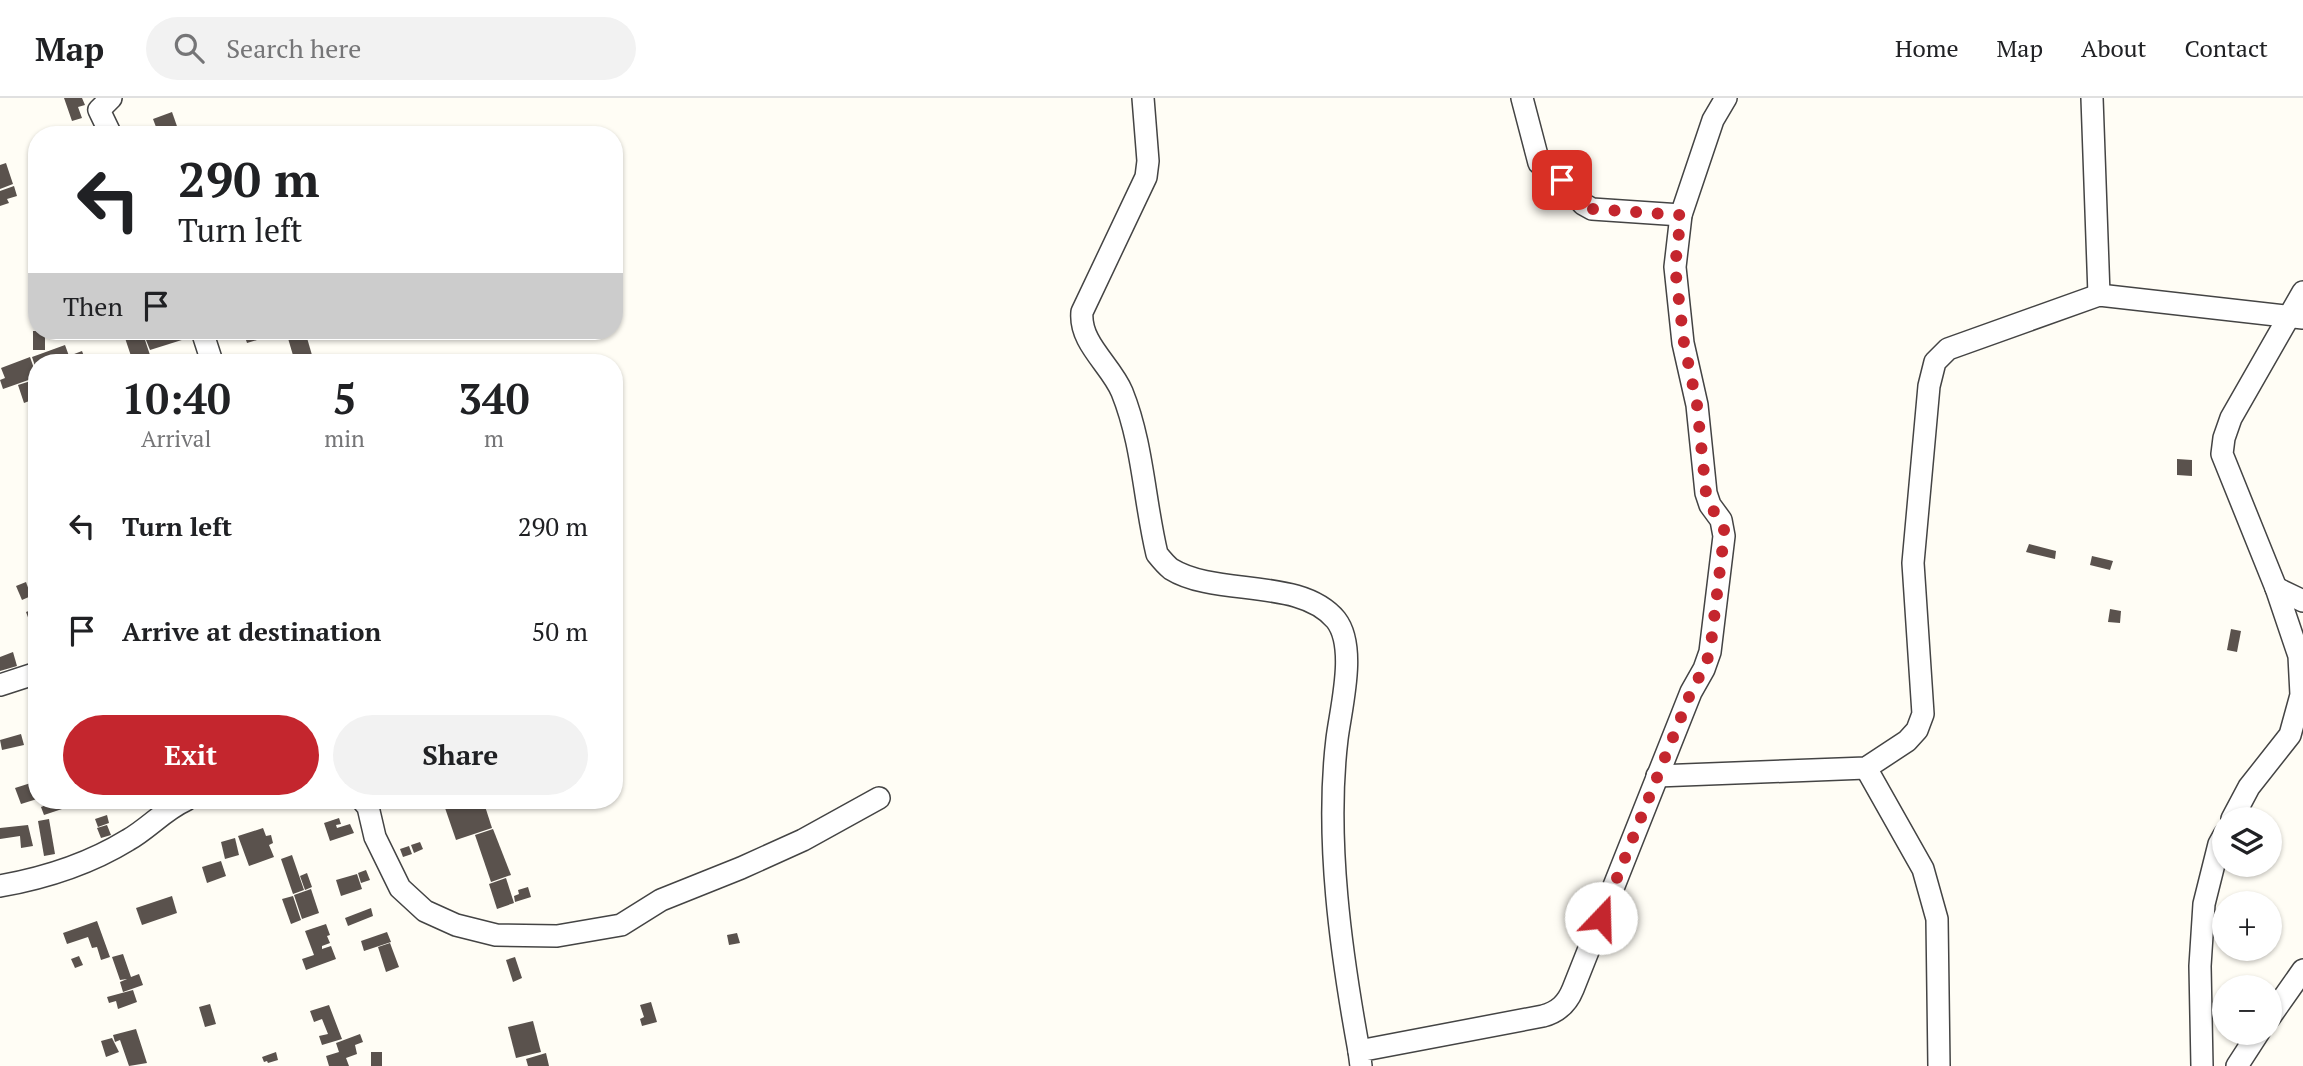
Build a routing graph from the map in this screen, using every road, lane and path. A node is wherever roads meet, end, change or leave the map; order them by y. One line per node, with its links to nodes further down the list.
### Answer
1 (111, 98): 6 (street)
2 (1143, 98): 26 (street)
3 (1522, 98): 7 (street)
4 (1726, 98): 7 (street)
5 (2092, 98): 9 (street)
6 (107, 126)
7 (1681, 215): 16 (street)
8 (2303, 292): 10 (street)
9 (2099, 295): 10 (street); 15 (street)
10 (2296, 318): 11 (street)
11 (2276, 588): 12 (street); 18 (street)
12 (2303, 601)
13 (28, 676): 14 (street)
14 (0, 685)
15 (1866, 768): 16 (street); 27 (street)
16 (1657, 776): 26 (street)
17 (879, 799): 20 (street)
18 (2239, 807)
19 (169, 809): 22 (street)
20 (368, 809)
21 (2212, 872): 28 (street)
22 (0, 886)
23 (2303, 970): 24 (street)
24 (2282, 1000)
25 (2251, 1045): 29 (street)
26 (1360, 1058)
27 (1939, 1066)
28 (2202, 1066)
29 (2237, 1066)

